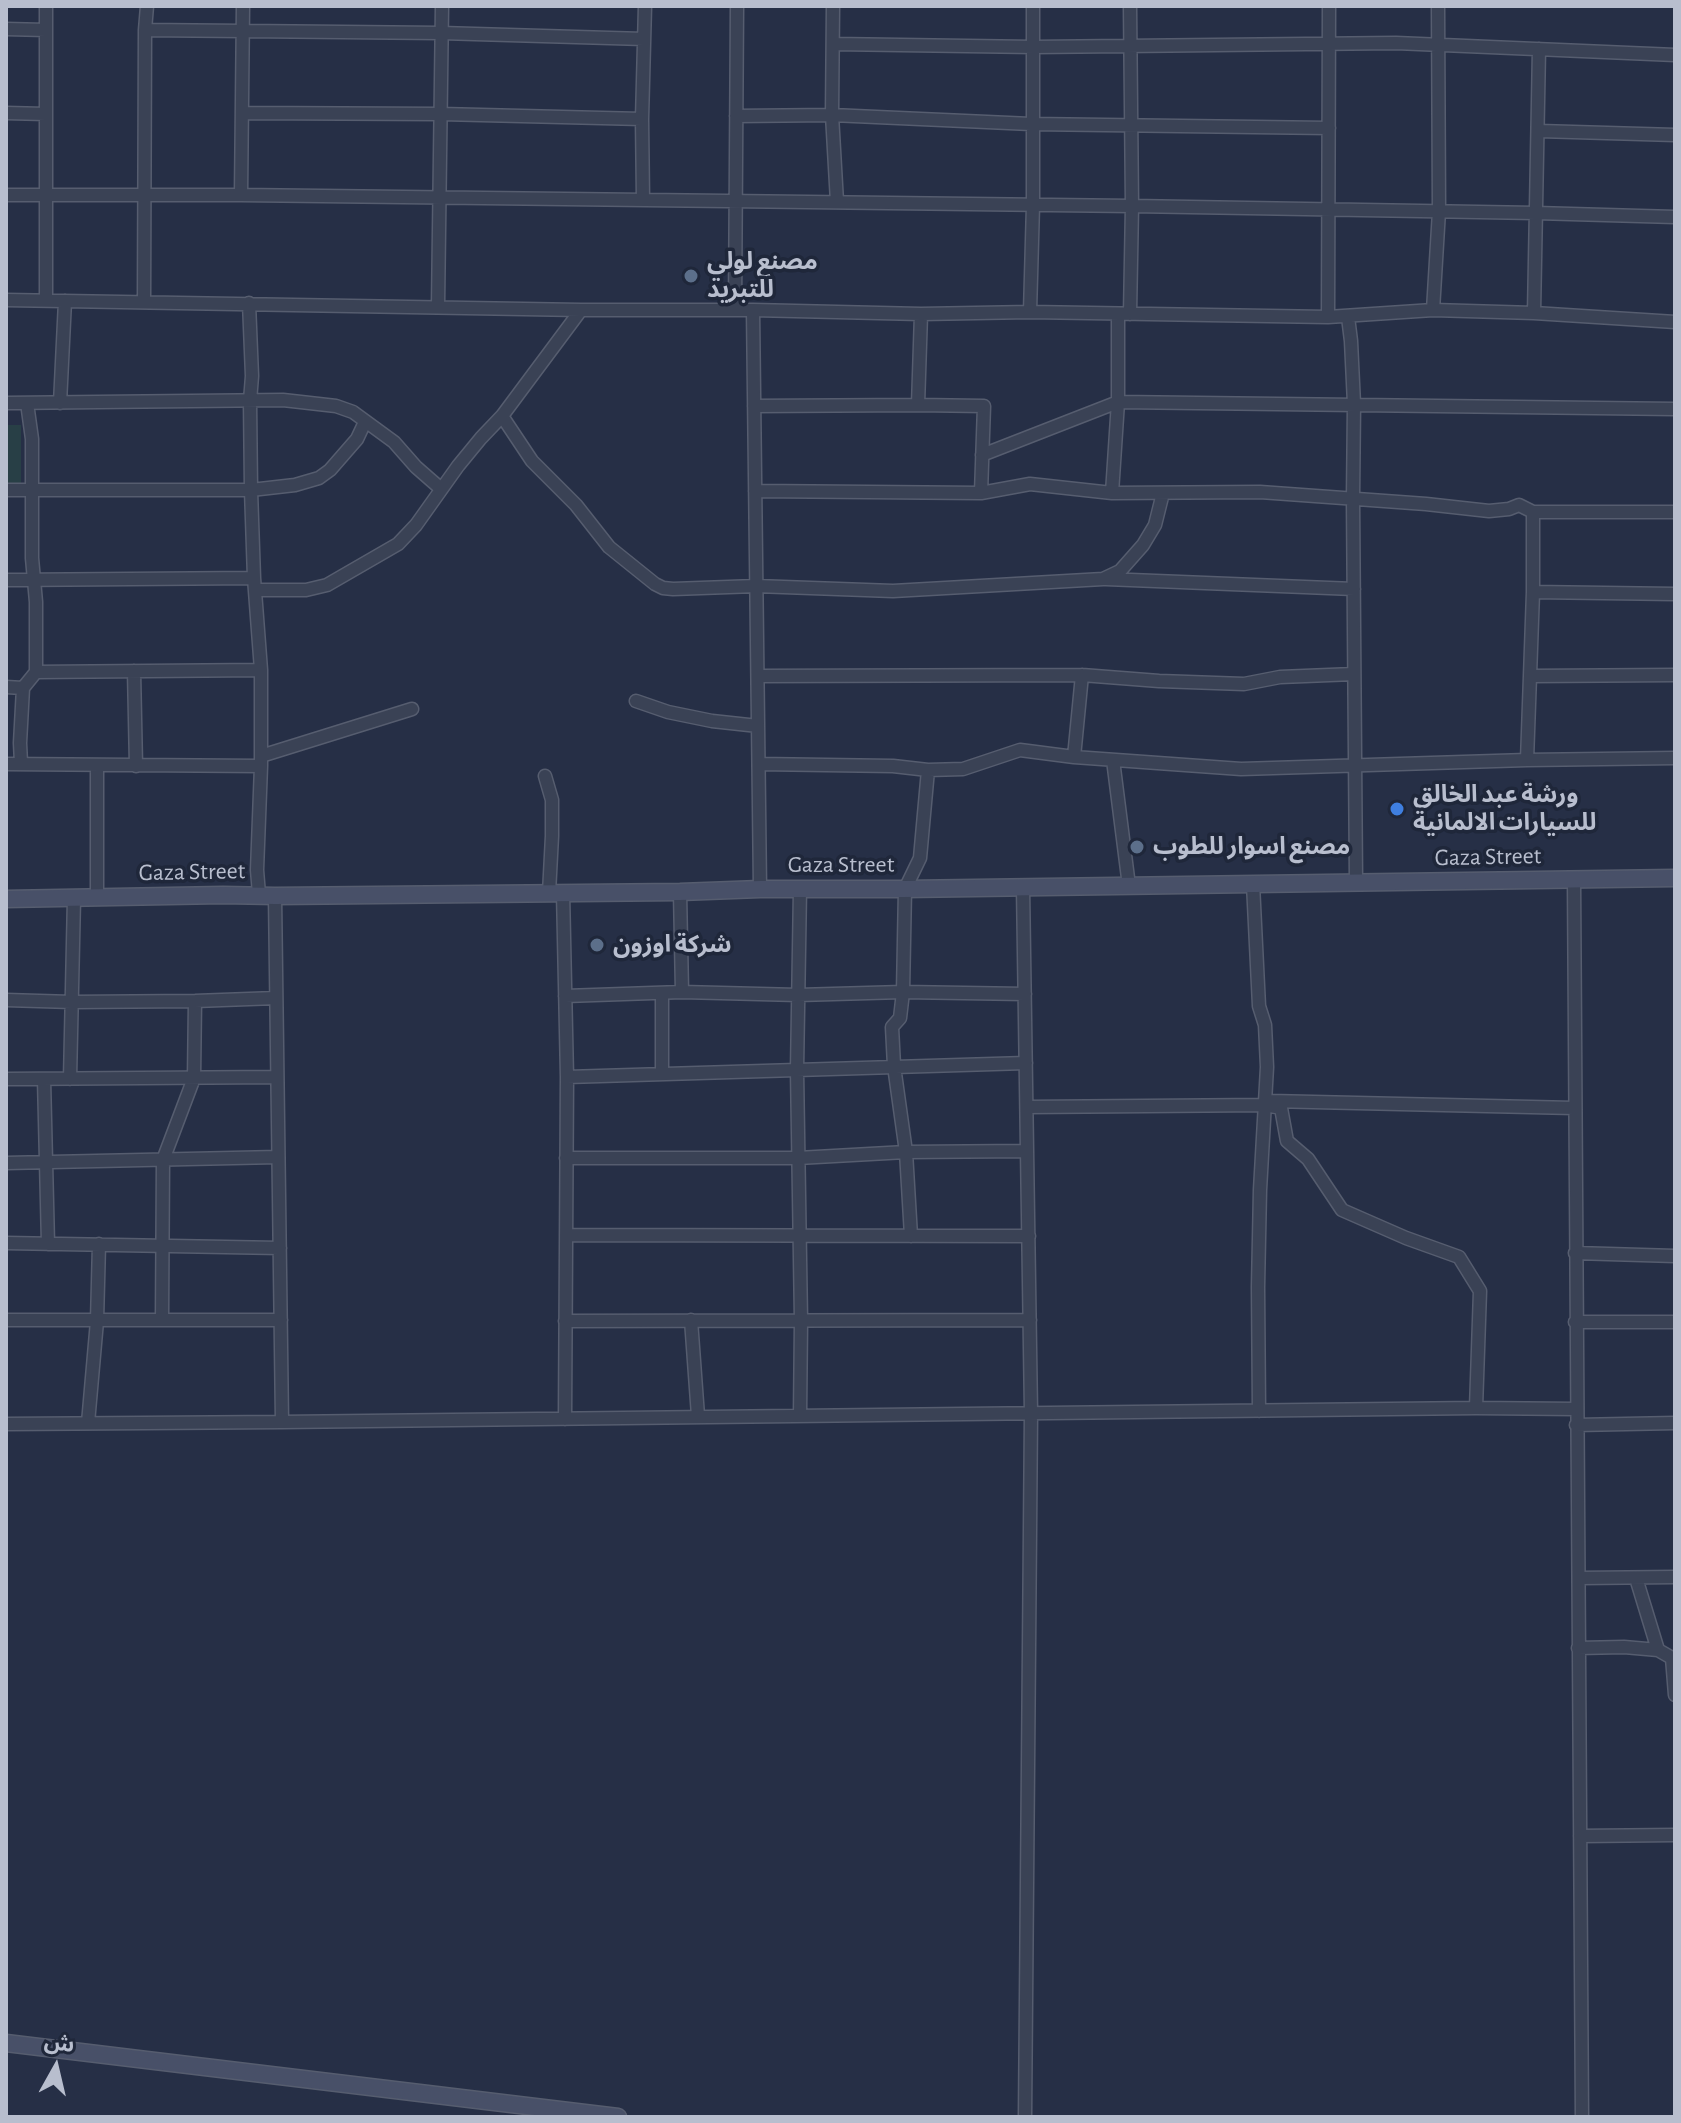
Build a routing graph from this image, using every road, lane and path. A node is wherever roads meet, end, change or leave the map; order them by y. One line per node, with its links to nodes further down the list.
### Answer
1 (46, 6): 13 (street)
2 (147, 6): 14 (street)
3 (243, 6): 15 (street)
4 (442, 6): 16 (street)
5 (645, 6): 17 (street)
6 (737, 6): 30 (street)
7 (833, 6): 19 (street)
8 (1033, 6): 22 (street)
9 (1130, 6): 21 (street)
10 (1329, 6): 18 (street)
11 (1438, 6): 20 (street)
12 (6, 29): 13 (street)
13 (46, 30): 27 (street)
14 (145, 30): 15 (street); 39 (street)
15 (243, 31): 16 (street); 26 (street)
16 (441, 33): 17 (street); 28 (street)
17 (644, 39): 31 (street)
18 (1331, 43): 20 (street); 21 (street); 34 (street)
19 (834, 44): 22 (street); 29 (street)
20 (1437, 45): 23 (street); 48 (street)
21 (1129, 46): 22 (street); 33 (street)
22 (1034, 47): 32 (street)
23 (1539, 49): 24 (street); 35 (street)
24 (1675, 55)
25 (6, 113): 27 (street)
26 (243, 113): 28 (street); 40 (street)
27 (46, 114): 38 (street)
28 (441, 114): 31 (street); 41 (street)
29 (832, 115): 30 (street); 32 (street); 44 (street)
30 (736, 116): 43 (street)
31 (642, 119): 42 (street)
32 (1031, 124): 33 (street); 45 (street)
33 (1131, 125): 34 (street); 46 (street)
34 (1329, 128): 47 (street)
35 (1539, 131): 36 (street); 49 (street)
36 (1675, 135)
37 (6, 195): 38 (street)
38 (47, 195): 39 (street); 52 (street)
39 (144, 195): 40 (street); 54 (street)
40 (241, 195): 41 (street)
41 (439, 197): 42 (street); 56 (street)
42 (643, 200): 43 (street)
43 (737, 201): 44 (street); 58 (street)
44 (837, 202): 45 (street)
45 (1033, 205): 46 (street); 61 (street)
46 (1132, 206): 47 (street); 64 (street)
47 (1327, 209): 48 (street); 65 (street)
48 (1439, 211): 49 (street); 60 (street)
49 (1536, 213): 50 (street); 62 (street)
50 (1675, 217)
51 (6, 300): 52 (street)
52 (46, 300): 53 (street)
53 (65, 301): 54 (street); 72 (street)
54 (144, 302): 55 (street)
55 (249, 303): 56 (street); 68 (street)
56 (438, 306): 57 (street)
57 (581, 310): 58 (street); 77 (street)
58 (735, 310): 59 (street)
59 (753, 310): 63 (street); 75 (street)
60 (1433, 310): 62 (street); 66 (street)
61 (1030, 312): 63 (street); 64 (street)
62 (1534, 313): 67 (street)
63 (921, 314): 74 (street)
64 (1124, 314): 65 (street); 69 (street)
65 (1328, 317): 66 (street)
66 (1348, 317): 73 (street)
67 (1675, 322)
68 (250, 401): 72 (street); 78 (street); 83 (street)
69 (1118, 402): 73 (street); 79 (street); 86 (street)
70 (6, 403): 71 (street)
71 (27, 403): 72 (street); 82 (street)
72 (60, 403)
73 (1354, 404): 76 (street); 88 (street)
74 (918, 405): 75 (street); 79 (street)
75 (754, 406): 84 (street)
76 (1675, 409)
77 (502, 416): 80 (street); 95 (street)
78 (365, 422): 80 (street); 83 (street)
79 (982, 455): 85 (street)
80 (440, 488): 94 (street)
81 (6, 490): 82 (street)
82 (31, 490): 83 (street); 93 (street)
83 (251, 490): 94 (street)
84 (755, 491): 85 (street); 95 (street)
85 (981, 493): 86 (street)
86 (1112, 493): 87 (street)
87 (1163, 493): 88 (street); 91 (street)
88 (1353, 499): 89 (street); 96 (street)
89 (1533, 512): 90 (street); 97 (street)
90 (1675, 512)
91 (1103, 579): 95 (street); 96 (street)
92 (6, 580): 93 (street)
93 (33, 580): 94 (street); 101 (street)
94 (255, 584): 99 (street)
95 (756, 586): 105 (street)
96 (1354, 589): 102 (street)
97 (1533, 592): 98 (street); 106 (street)
98 (1675, 594)
99 (261, 670): 100 (street); 116 (street)
100 (134, 671): 101 (street); 121 (street)
101 (36, 672): 108 (street)
102 (1354, 674): 103 (street); 122 (street)
103 (1082, 675): 105 (street); 112 (street)
104 (1675, 675): 106 (street)
105 (758, 676): 111 (street)
106 (1531, 676): 115 (street)
107 (6, 687): 108 (street)
108 (23, 688): 117 (street)
109 (636, 701): 111 (street)
110 (412, 709): 116 (street)
111 (758, 726): 119 (street)
112 (1074, 757): 114 (street); 123 (street)
113 (1675, 758): 115 (street)
114 (1113, 760): 122 (street); 129 (street)
115 (1527, 760): 122 (street)
116 (261, 761): 121 (street); 136 (street)
117 (21, 763): 118 (street); 120 (street)
118 (6, 764)
119 (759, 764): 123 (street); 131 (street)
120 (97, 766): 121 (street); 138 (street)
121 (136, 766)
122 (1356, 766): 127 (street)
123 (928, 770): 133 (street)
124 (545, 776): 135 (street)
125 (1675, 878): 126 (main road, Gaza Street)
126 (1574, 880): 127 (main road, Gaza Street); 162 (street)
127 (1356, 883): 128 (main road, Gaza Street)
128 (1253, 884): 129 (main road, Gaza Street); 160 (street)
129 (1129, 886): 130 (main road, Gaza Street)
130 (1023, 887): 133 (main road, Gaza Street); 143 (street)
131 (760, 889): 132 (main road, Gaza Street); 134 (main road, Gaza Street)
132 (800, 889): 133 (main road, Gaza Street); 144 (street)
133 (905, 889): 141 (street)
134 (680, 892): 135 (main road, Gaza Street); 140 (street)
135 (556, 893): 136 (main road, Gaza Street); 145 (street)
136 (267, 895): 138 (main road, Gaza Street); 146 (street)
137 (74, 898): 138 (main road, Gaza Street); 139 (main road, Gaza Street); 149 (street)
138 (97, 898)
139 (6, 899)
140 (682, 992): 142 (street); 144 (street)
141 (903, 992): 143 (street); 144 (street); 151 (street)
142 (662, 993): 145 (street); 153 (street)
143 (1025, 994): 150 (street)
144 (798, 995): 152 (street)
145 (565, 996): 155 (street)
146 (276, 998): 148 (street); 154 (street)
147 (6, 1000): 149 (street)
148 (195, 1001): 149 (street); 156 (street)
149 (72, 1002): 159 (street)
150 (1026, 1063): 151 (street); 161 (street)
151 (894, 1066): 152 (street); 164 (street)
152 (797, 1070): 153 (street); 167 (street)
153 (662, 1074): 155 (street)
154 (277, 1077): 156 (street); 165 (street)
155 (567, 1077): 166 (street)
156 (194, 1078): 159 (street); 168 (street)
157 (6, 1079): 158 (street)
158 (44, 1079): 159 (street); 170 (street)
159 (70, 1079)
160 (1265, 1103): 161 (street); 162 (street); 192 (street); 194 (street)
161 (1027, 1107): 163 (street)
162 (1574, 1108): 180 (street)
163 (1027, 1151): 164 (street); 174 (street)
164 (906, 1152): 167 (street); 173 (street)
165 (278, 1157): 168 (street); 179 (street)
166 (566, 1158): 167 (street); 171 (street)
167 (798, 1158): 172 (street)
168 (163, 1160): 170 (street); 178 (street)
169 (6, 1163): 170 (street)
170 (46, 1163): 176 (street)
171 (566, 1235): 172 (street); 188 (street)
172 (798, 1235): 173 (street); 189 (street)
173 (911, 1236): 174 (street)
174 (1029, 1236): 186 (street)
175 (6, 1243): 176 (street)
176 (48, 1244): 177 (street)
177 (99, 1244): 178 (street); 187 (street)
178 (162, 1245): 179 (street); 183 (street)
179 (280, 1248): 184 (street)
180 (1575, 1253): 181 (street); 190 (street)
181 (1675, 1256)
182 (6, 1320): 187 (street)
183 (162, 1320): 184 (street); 187 (street)
184 (281, 1320): 199 (street)
185 (691, 1320): 188 (street); 189 (street); 196 (street)
186 (1030, 1320): 189 (street); 195 (street)
187 (97, 1321): 200 (street)
188 (565, 1321): 198 (street)
189 (801, 1321): 197 (street)
190 (1575, 1322): 191 (street); 193 (street)
191 (1675, 1322)
192 (1476, 1408): 193 (street); 194 (street)
193 (1576, 1409): 203 (street)
194 (1259, 1411): 195 (street)
195 (1031, 1413): 197 (street); 214 (street)
196 (698, 1416): 197 (street); 198 (street)
197 (800, 1416)
198 (565, 1419): 199 (street)
199 (282, 1422): 200 (street)
200 (88, 1423): 202 (street)
201 (1675, 1423): 203 (street)
202 (6, 1424)
203 (1576, 1425): 205 (street)
204 (1675, 1577): 206 (street)
205 (1579, 1578): 206 (street); 207 (street)
206 (1636, 1578): 208 (street)
207 (1578, 1648): 208 (street); 211 (street)
208 (1658, 1650): 209 (street)
209 (1675, 1695)
210 (1675, 1835): 211 (street)
211 (1580, 1836): 215 (street)
212 (6, 2043): 213 (main road)
213 (618, 2117)
214 (1025, 2117)
215 (1582, 2117)

